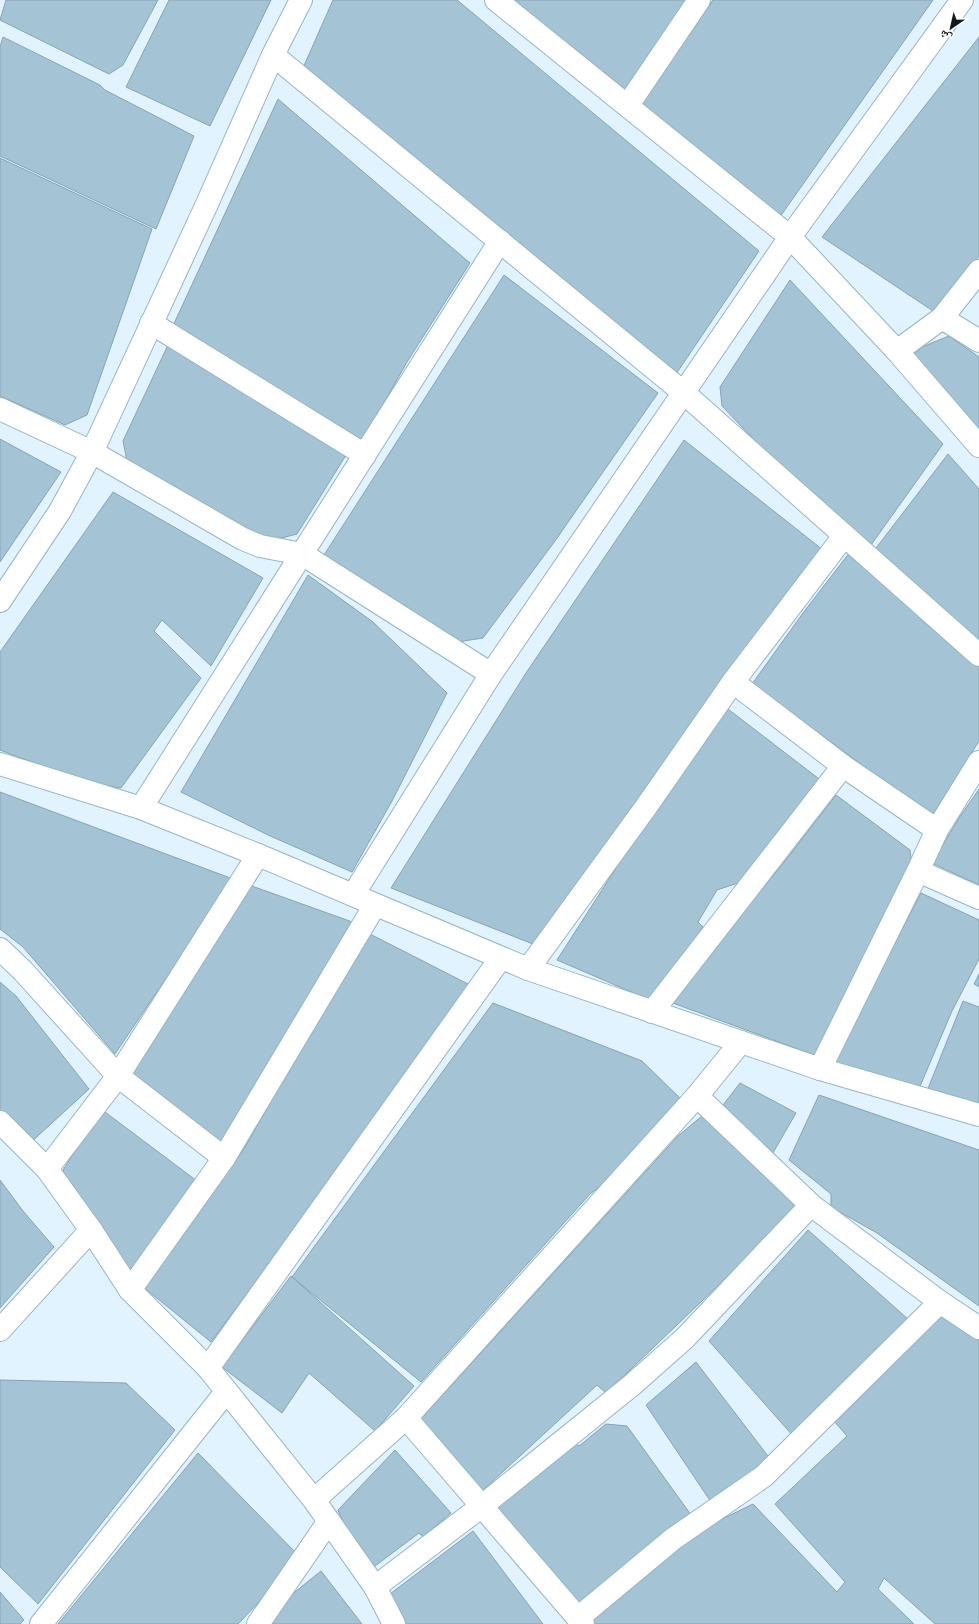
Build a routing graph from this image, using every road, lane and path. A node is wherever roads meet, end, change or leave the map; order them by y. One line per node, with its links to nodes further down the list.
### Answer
1 (302, 0): 5 (street)
2 (496, 0): 6 (street)
3 (700, 0): 6 (street)
4 (962, 0): 7 (street)
5 (273, 55): 8 (street); 11 (street)
6 (628, 105): 7 (street)
7 (790, 237): 13 (street); 14 (street)
8 (500, 241): 14 (street); 18 (street)
9 (979, 270): 10 (street)
10 (942, 318): 12 (street); 13 (street)
11 (151, 323): 17 (street); 18 (street)
12 (979, 341)
13 (897, 351): 16 (street)
14 (684, 393): 19 (street); 23 (street)
15 (0, 409): 17 (street)
16 (979, 446)
17 (92, 452): 20 (street); 21 (street)
18 (365, 455): 20 (street)
19 (844, 536): 22 (street); 24 (street)
20 (302, 554): 23 (street); 28 (street)
21 (0, 601)
22 (979, 655)
23 (491, 674): 32 (street)
24 (733, 682): 27 (street); 37 (street)
25 (979, 762): 29 (street)
26 (0, 764): 28 (street)
27 (844, 766): 29 (street); 38 (street)
28 (141, 808): 30 (street)
29 (936, 830): 31 (street)
30 (258, 855): 32 (street); 41 (street)
31 (918, 871): 33 (street); 40 (street)
32 (353, 894): 34 (street)
33 (979, 898)
34 (375, 905): 36 (street); 45 (street)
35 (0, 949): 41 (street)
36 (500, 958): 37 (street); 53 (street)
37 (528, 969): 38 (street)
38 (652, 1012): 39 (street)
39 (741, 1042): 40 (street); 42 (street)
40 (820, 1069): 43 (street)
41 (118, 1076): 45 (street); 46 (street)
42 (697, 1096): 47 (street); 55 (street)
43 (979, 1115)
44 (0, 1122): 46 (street)
45 (224, 1158): 49 (street)
46 (47, 1169): 48 (street)
47 (811, 1205): 50 (street); 57 (street)
48 (91, 1230): 49 (street); 52 (street)
49 (130, 1290): 53 (street)
50 (940, 1302): 51 (street); 60 (street)
51 (979, 1328)
52 (0, 1330)
53 (208, 1368): 54 (street)
54 (226, 1392): 56 (street); 61 (street)
55 (406, 1418): 56 (street); 57 (street)
56 (314, 1500): 58 (street)
57 (482, 1506): 59 (street); 60 (street)
58 (329, 1521): 59 (street); 62 (street)
59 (375, 1586): 63 (street)
60 (580, 1621)
61 (41, 1624)
62 (258, 1624)
63 (394, 1624)

